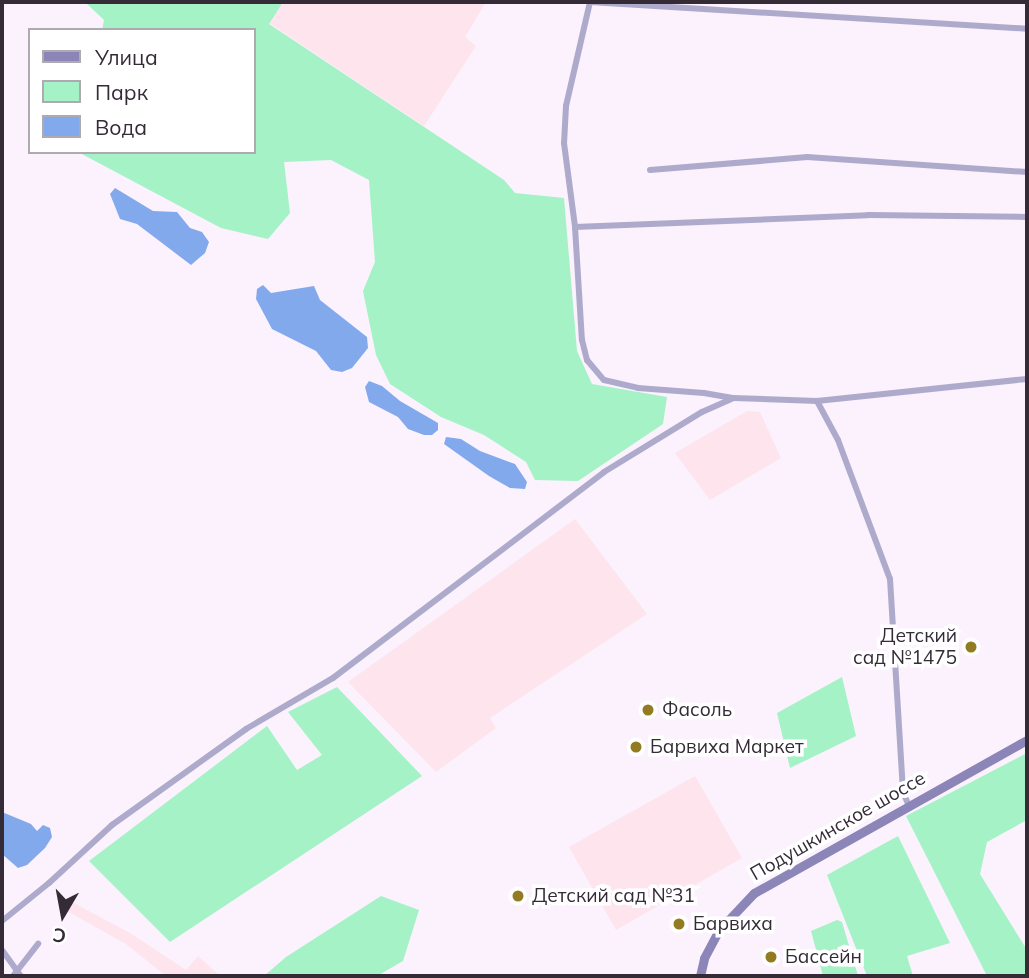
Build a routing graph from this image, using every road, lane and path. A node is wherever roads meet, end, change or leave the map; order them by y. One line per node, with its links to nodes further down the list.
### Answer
1 (590, 2): 2 (street); 6 (street)
2 (1027, 29)
3 (650, 170): 4 (street)
4 (1027, 172)
5 (1027, 217): 6 (street)
6 (575, 227): 8 (street)
7 (1027, 379): 9 (street)
8 (733, 398): 9 (street); 12 (street)
9 (817, 401): 11 (street)
10 (1027, 740): 11 (main road, Подушкинское шоссе)
11 (909, 806): 16 (main road, Подушкинское шоссе)
12 (2, 921)
13 (38, 944): 15 (street)
14 (2, 950): 15 (street)
15 (17, 975)
16 (700, 976)

